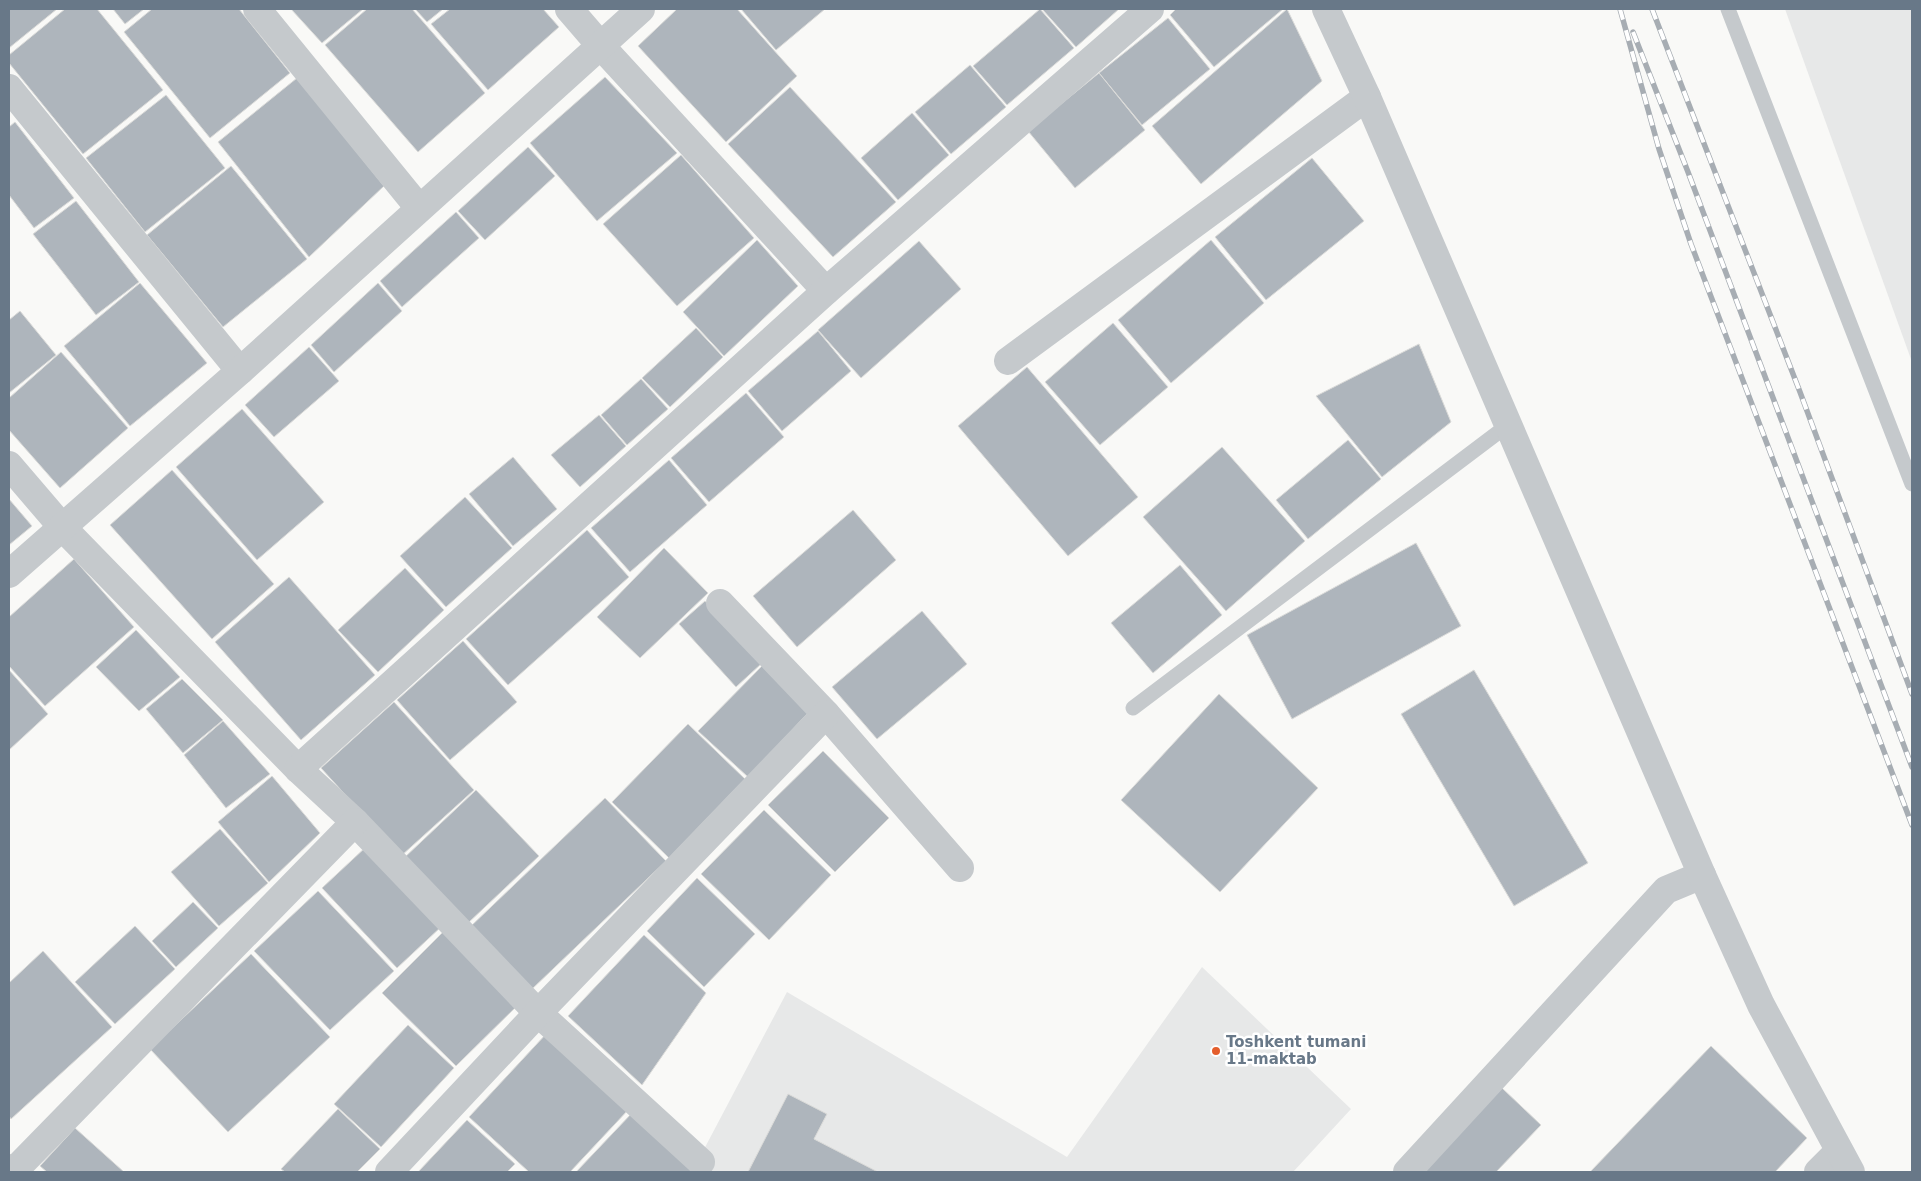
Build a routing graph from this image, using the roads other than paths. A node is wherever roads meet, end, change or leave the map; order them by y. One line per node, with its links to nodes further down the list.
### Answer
1 (257, 9): 10 (street)
2 (569, 9): 7 (street)
3 (641, 9): 7 (street)
4 (1150, 9): 11 (street)
5 (1326, 9): 9 (street)
6 (1728, 9): 16 (lane)
7 (600, 45): 10 (street); 11 (street)
8 (9, 88): 13 (street)
9 (1367, 96): 12 (street); 14 (street)
10 (419, 208): 13 (street)
11 (826, 291): 22 (street)
12 (1008, 361)
13 (240, 371): 17 (street)
14 (1508, 425): 20 (lane); 25 (street)
15 (9, 465): 17 (street)
16 (1912, 484)
17 (62, 527): 18 (street); 22 (street)
18 (9, 574)
19 (720, 603): 21 (street)
20 (1132, 708)
21 (826, 714): 24 (street); 26 (street)
22 (298, 769): 23 (street)
23 (355, 822): 26 (street); 29 (street)
24 (960, 868)
25 (1702, 875): 28 (street); 31 (street)
26 (538, 1013): 27 (street); 30 (street)
27 (701, 1162)
28 (1845, 1162): 32 (street)
29 (9, 1168)
30 (389, 1172)
31 (1407, 1172)
32 (1818, 1172)

